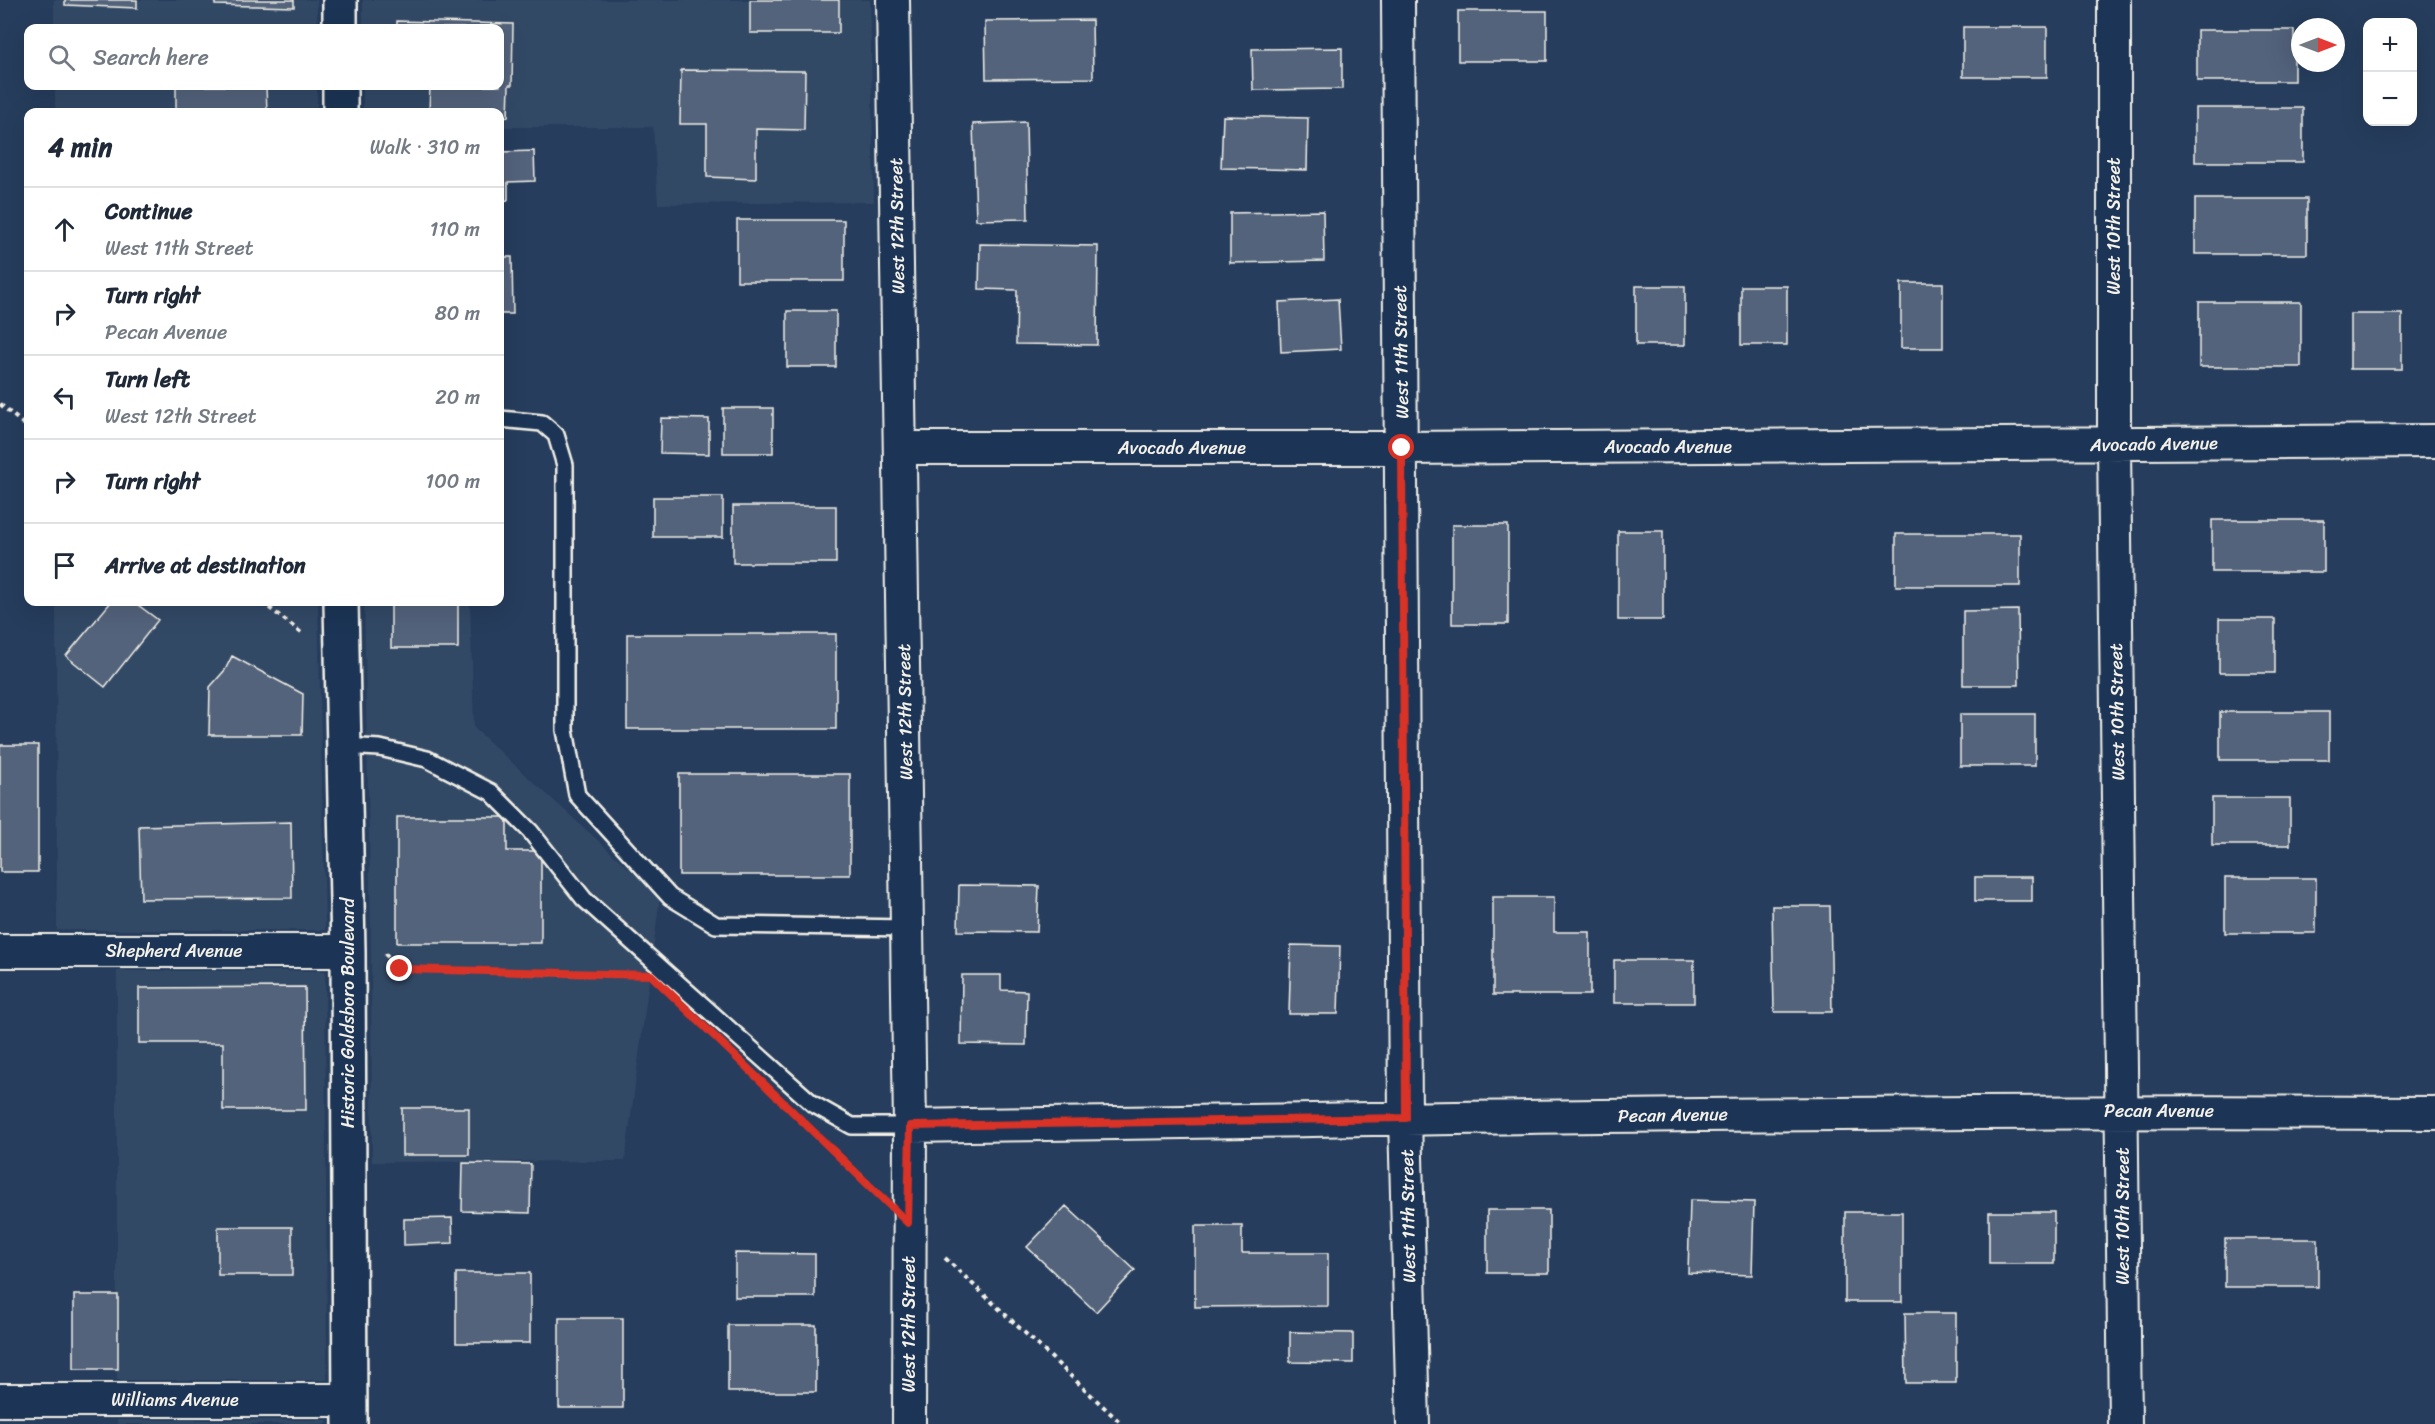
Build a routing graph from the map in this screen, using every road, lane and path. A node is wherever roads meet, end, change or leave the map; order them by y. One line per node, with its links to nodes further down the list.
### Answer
1 (340, 0): 5 (street)
2 (893, 0): 13 (street, West 12th Street)
3 (1398, 0): 14 (street, West 11th Street)
4 (2115, 0): 12 (street, West 10th Street)
5 (340, 24)
6 (340, 90): 7 (street)
7 (340, 108)
8 (0, 404): 10 (path)
9 (504, 419): 19 (lane)
10 (24, 425)
11 (2435, 441): 12 (street, Avocado Avenue)
12 (2114, 445): 14 (street, Avocado Avenue); 24 (street, West 10th Street)
13 (901, 448): 14 (street, Avocado Avenue); 19 (street, West 12th Street)
14 (1402, 448): 26 (street, West 11th Street)
15 (267, 606): 17 (path)
16 (341, 606): 17 (street, Historic Goldsboro Boulevard)
17 (341, 665): 18 (street, Historic Goldsboro Boulevard)
18 (343, 746): 21 (street, Historic Goldsboro Boulevard); 27 (lane)
19 (908, 928): 27 (street, West 12th Street)
20 (0, 950): 21 (street, Shepherd Avenue)
21 (348, 951): 31 (street, Historic Goldsboro Boulevard)
22 (384, 953): 23 (path)
23 (627, 975)
24 (2122, 1111): 25 (street, Pecan Avenue); 26 (street, Pecan Avenue); 35 (street, West 10th Street)
25 (2435, 1113)
26 (1406, 1118): 27 (street, Pecan Avenue); 34 (street, West 11th Street)
27 (910, 1126): 29 (street, West 12th Street)
28 (831, 1149): 29 (path)
29 (908, 1223): 32 (street, West 12th Street); 33 (path)
30 (0, 1400): 31 (street, Williams Avenue)
31 (350, 1412)
32 (909, 1424)
33 (1122, 1424)
34 (1413, 1424)
35 (2125, 1424)

